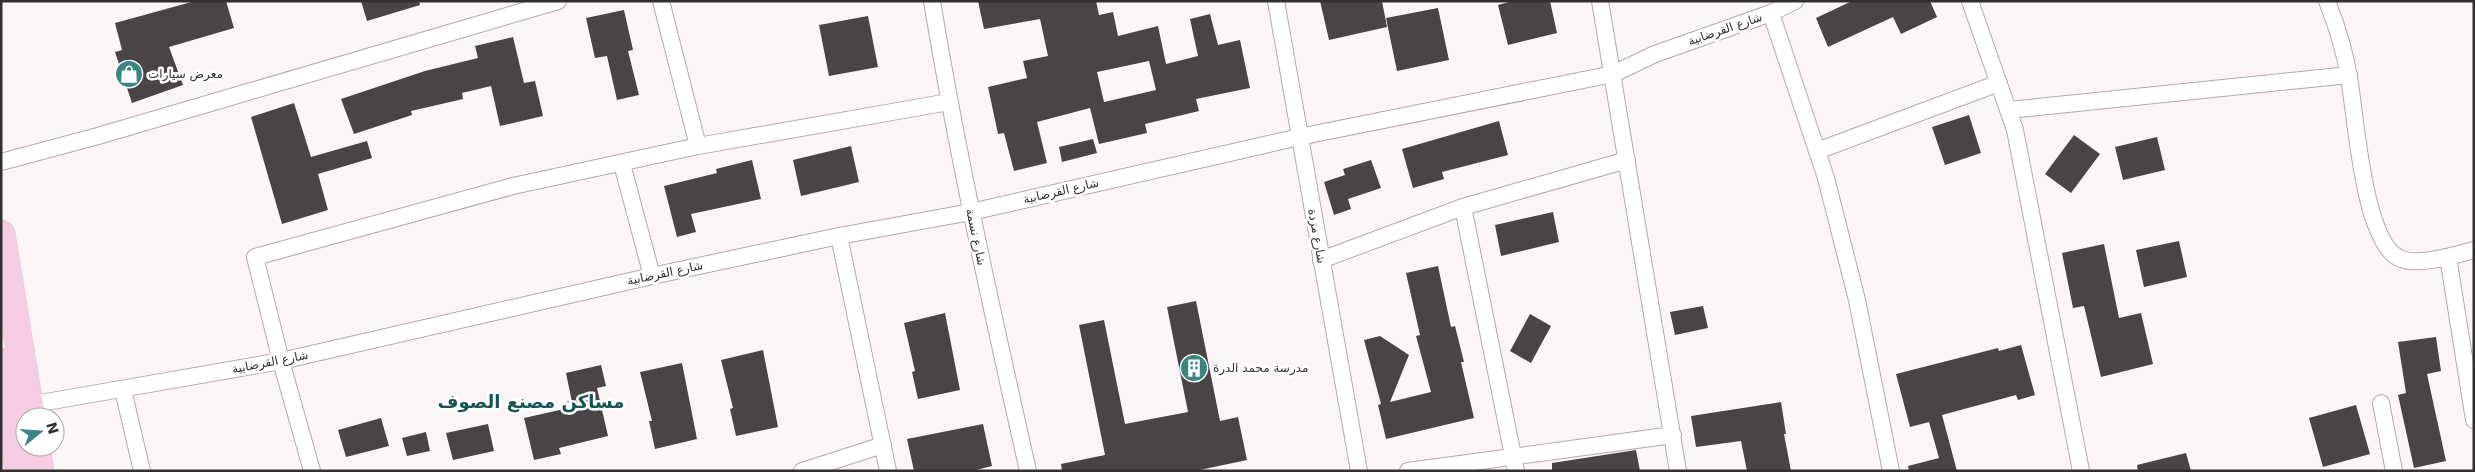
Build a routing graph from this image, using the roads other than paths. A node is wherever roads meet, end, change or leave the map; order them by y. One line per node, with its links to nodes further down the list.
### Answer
1 (558, 1): 19 (street)
2 (661, 1): 16 (street)
3 (932, 1): 13 (street, شارع نسمة)
4 (1276, 1): 15 (street, شارع مزدة)
5 (1600, 1): 10 (street)
6 (1795, 1): 9 (street, شارع القرضابية)
7 (1970, 1): 12 (street)
8 (2327, 1): 11 (street)
9 (1771, 13): 10 (street, شارع القرضابية); 17 (street)
10 (1613, 74): 15 (street, شارع القرضابية); 18 (street)
11 (2349, 75): 14 (street); 26 (street)
12 (1999, 83): 14 (street); 17 (street)
13 (949, 102): 16 (street); 22 (street, شارع نسمة)
14 (2008, 110): 51 (street)
15 (1299, 137): 22 (street, شارع القرضابية); 27 (street, شارع مزدة)
16 (698, 146): 20 (street)
17 (1817, 150): 50 (street)
18 (1627, 160): 21 (street); 36 (street)
19 (1, 162)
20 (622, 164): 28 (street); 29 (street)
21 (1463, 208): 27 (street); 39 (street)
22 (971, 212): 24 (street, شارع القرضابية); 46 (street, شارع نسمة)
23 (1, 234): 33 (highway)
24 (839, 236): 28 (street, شارع القرضابية); 37 (street)
25 (2474, 250): 26 (street)
26 (2448, 257): 35 (street)
27 (1321, 260): 47 (street, شارع مزدة)
28 (652, 276): 29 (street, شارع القرضابية)
29 (281, 361): 31 (street, شارع القرضابية); 43 (street)
30 (1, 362): 40 (highway)
31 (123, 390): 34 (street, شارع القرضابية); 42 (street)
32 (2381, 403): 52 (street)
33 (29, 407)
34 (48, 407)
35 (2474, 420)
36 (1673, 435): 39 (street); 49 (street)
37 (883, 445): 44 (street); 45 (street)
38 (38, 457): 41 (highway)
39 (1514, 463): 48 (street)
40 (19, 471)
41 (40, 471)
42 (142, 471)
43 (312, 471)
44 (802, 471)
45 (888, 471)
46 (1028, 471)
47 (1359, 471)
48 (1408, 471)
49 (1678, 471)
50 (1891, 471)
51 (2080, 471)
52 (2394, 471)

